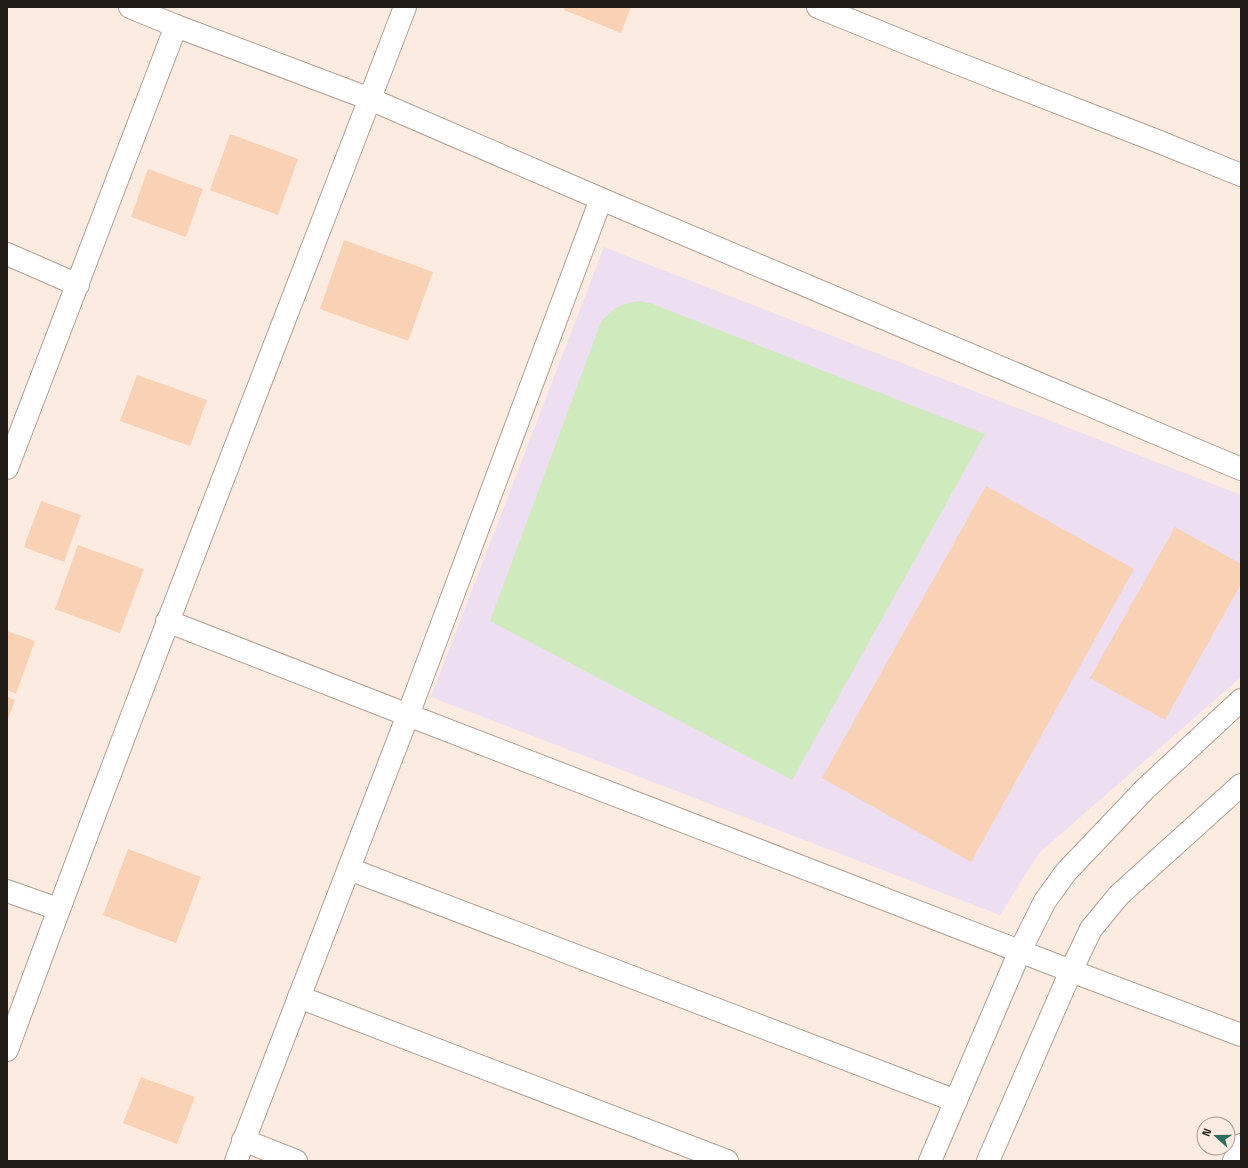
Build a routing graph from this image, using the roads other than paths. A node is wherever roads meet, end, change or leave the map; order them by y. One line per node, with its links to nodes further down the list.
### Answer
1 (130, 7): 4 (street)
2 (405, 7): 5 (street)
3 (818, 7): 6 (street)
4 (176, 26): 5 (street); 9 (street)
5 (370, 99): 7 (street); 13 (street)
6 (1241, 175)
7 (601, 199): 12 (street); 15 (street)
8 (7, 254): 9 (street)
9 (78, 285): 10 (street)
10 (13, 434): 11 (street)
11 (7, 468)
12 (1241, 469)
13 (167, 621): 15 (street); 19 (street)
14 (1241, 700): 20 (street)
15 (408, 715): 17 (street); 20 (street)
16 (1241, 785): 21 (street)
17 (349, 869): 22 (street); 25 (street)
18 (7, 891): 19 (street)
19 (58, 909): 24 (street)
20 (1020, 951): 21 (street); 25 (street)
21 (1071, 971): 23 (street); 32 (street)
22 (299, 997): 26 (street); 30 (street)
23 (1241, 1035)
24 (7, 1050)
25 (956, 1101): 31 (street)
26 (244, 1140): 28 (street); 29 (street)
27 (1241, 1145): 33 (street)
28 (236, 1161)
29 (296, 1161)
30 (727, 1161)
31 (930, 1161)
32 (988, 1161)
33 (1234, 1161)

